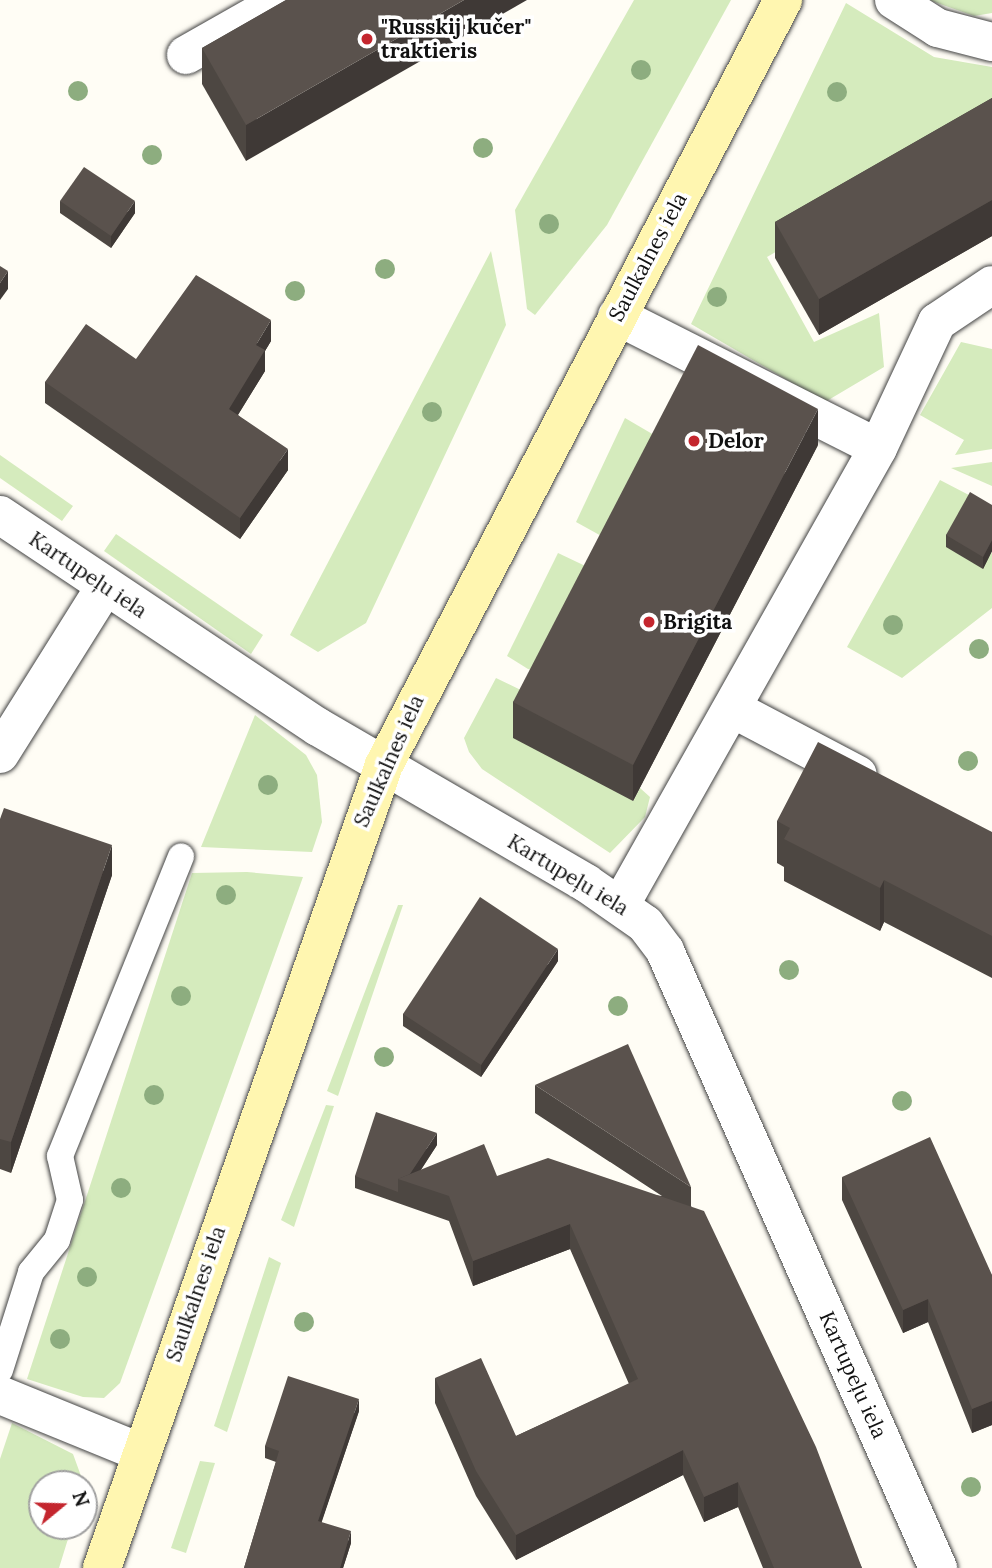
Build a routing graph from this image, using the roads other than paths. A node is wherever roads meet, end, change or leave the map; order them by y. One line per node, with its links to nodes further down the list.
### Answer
1 (283, 0): 5 (street)
2 (783, 0): 7 (street, Saulkalnes iela)
3 (894, 0): 4 (street)
4 (992, 42)
5 (186, 55)
6 (992, 285): 8 (street)
7 (617, 316): 8 (street); 13 (street, Saulkalnes iela)
8 (878, 448): 11 (street)
9 (0, 515): 10 (street, Kartupeļu iela)
10 (104, 588): 12 (street); 13 (street, Kartupeļu iela)
11 (733, 709): 14 (street); 16 (street)
12 (0, 754)
13 (384, 765): 16 (street, Kartupeļu iela); 19 (street, Saulkalnes iela)
14 (887, 790)
15 (181, 858): 17 (lane)
16 (621, 905): 21 (street, Kartupeļu iela)
17 (0, 1370)
18 (0, 1395): 19 (street)
19 (141, 1452): 20 (street, Saulkalnes iela)
20 (102, 1568)
21 (937, 1568)

